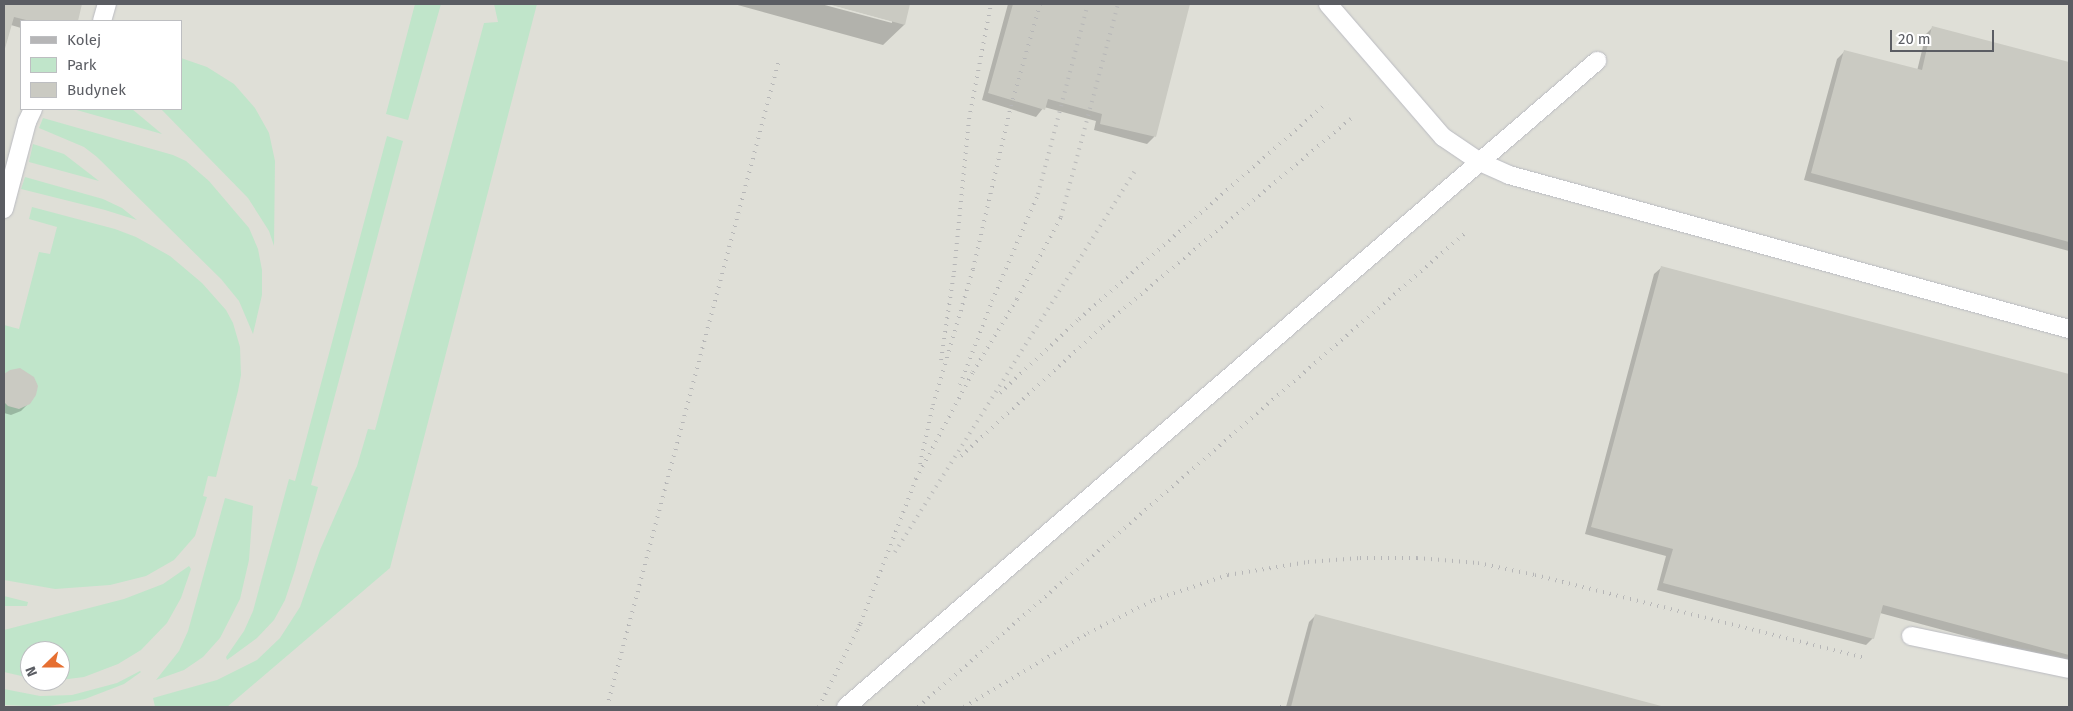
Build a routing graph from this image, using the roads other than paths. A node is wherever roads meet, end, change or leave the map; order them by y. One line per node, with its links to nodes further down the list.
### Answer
1 (106, 4): 3 (lane)
2 (1328, 4): 6 (lane)
3 (102, 20)
4 (1597, 61): 6 (lane)
5 (33, 110): 7 (lane)
6 (1480, 162): 8 (lane); 11 (lane)
7 (4, 209)
8 (2069, 329)
9 (1911, 636): 10 (lane)
10 (2069, 669)
11 (846, 707)

